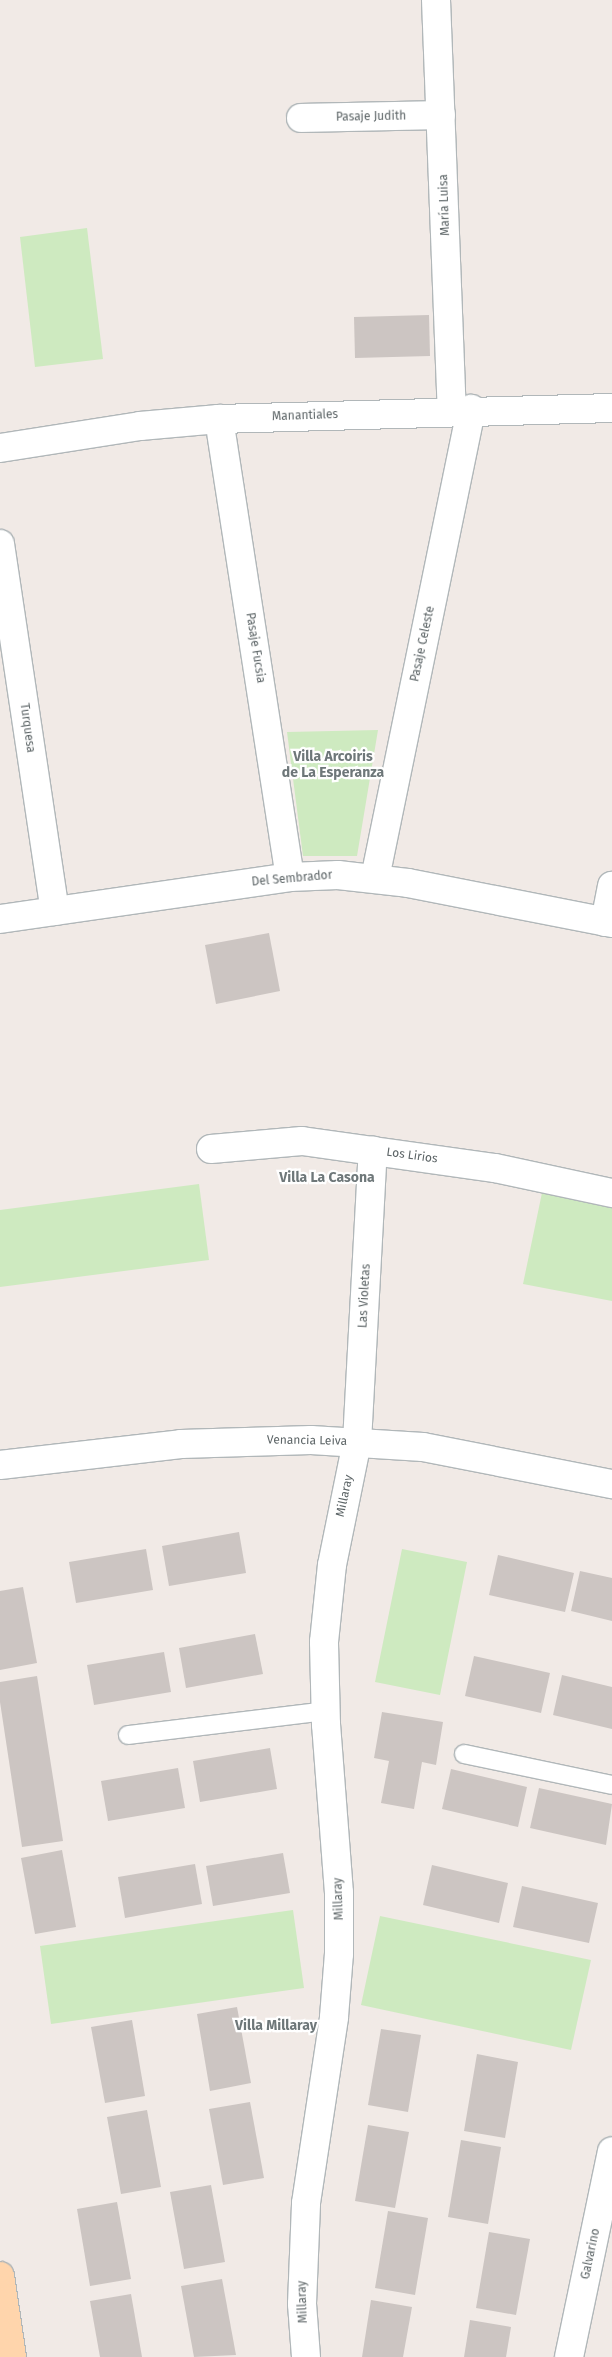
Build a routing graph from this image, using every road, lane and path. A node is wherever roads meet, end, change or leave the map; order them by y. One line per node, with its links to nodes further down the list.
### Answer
1 (436, 0): 2 (street, María Luisa)
2 (441, 115): 3 (street, Pasaje Judith); 5 (street, María Luisa)
3 (301, 118)
4 (612, 408): 5 (street, Manantiales)
5 (461, 410): 6 (street, Manantiales); 10 (street, Pasaje Celeste)
6 (219, 419): 7 (street, Manantiales); 9 (street, Pasaje Fucsia)
7 (0, 448)
8 (0, 544): 12 (street, Turquesa)
9 (290, 877): 10 (street, Del Sembrador); 12 (street, Del Sembrador)
10 (375, 878): 14 (street, Del Sembrador)
11 (612, 886): 14 (street)
12 (55, 911): 13 (street, Del Sembrador)
13 (0, 919)
14 (608, 923)
15 (210, 1149): 16 (street, Los Lirios)
16 (373, 1150): 17 (street, Los Lirios); 18 (street, Las Violetas)
17 (612, 1193)
18 (357, 1442): 19 (street, Venancia Leiva); 20 (street, Venancia Leiva); 21 (street, Millaray)
19 (0, 1465)
20 (612, 1484)
21 (325, 1711): 22 (lane); 28 (street, Millaray)
22 (128, 1735)
23 (464, 1754): 24 (lane)
24 (612, 1785)
25 (612, 2151): 29 (street, Galvarino)
26 (0, 2276): 27 (main road)
27 (12, 2357)
28 (306, 2357)
29 (569, 2357)

